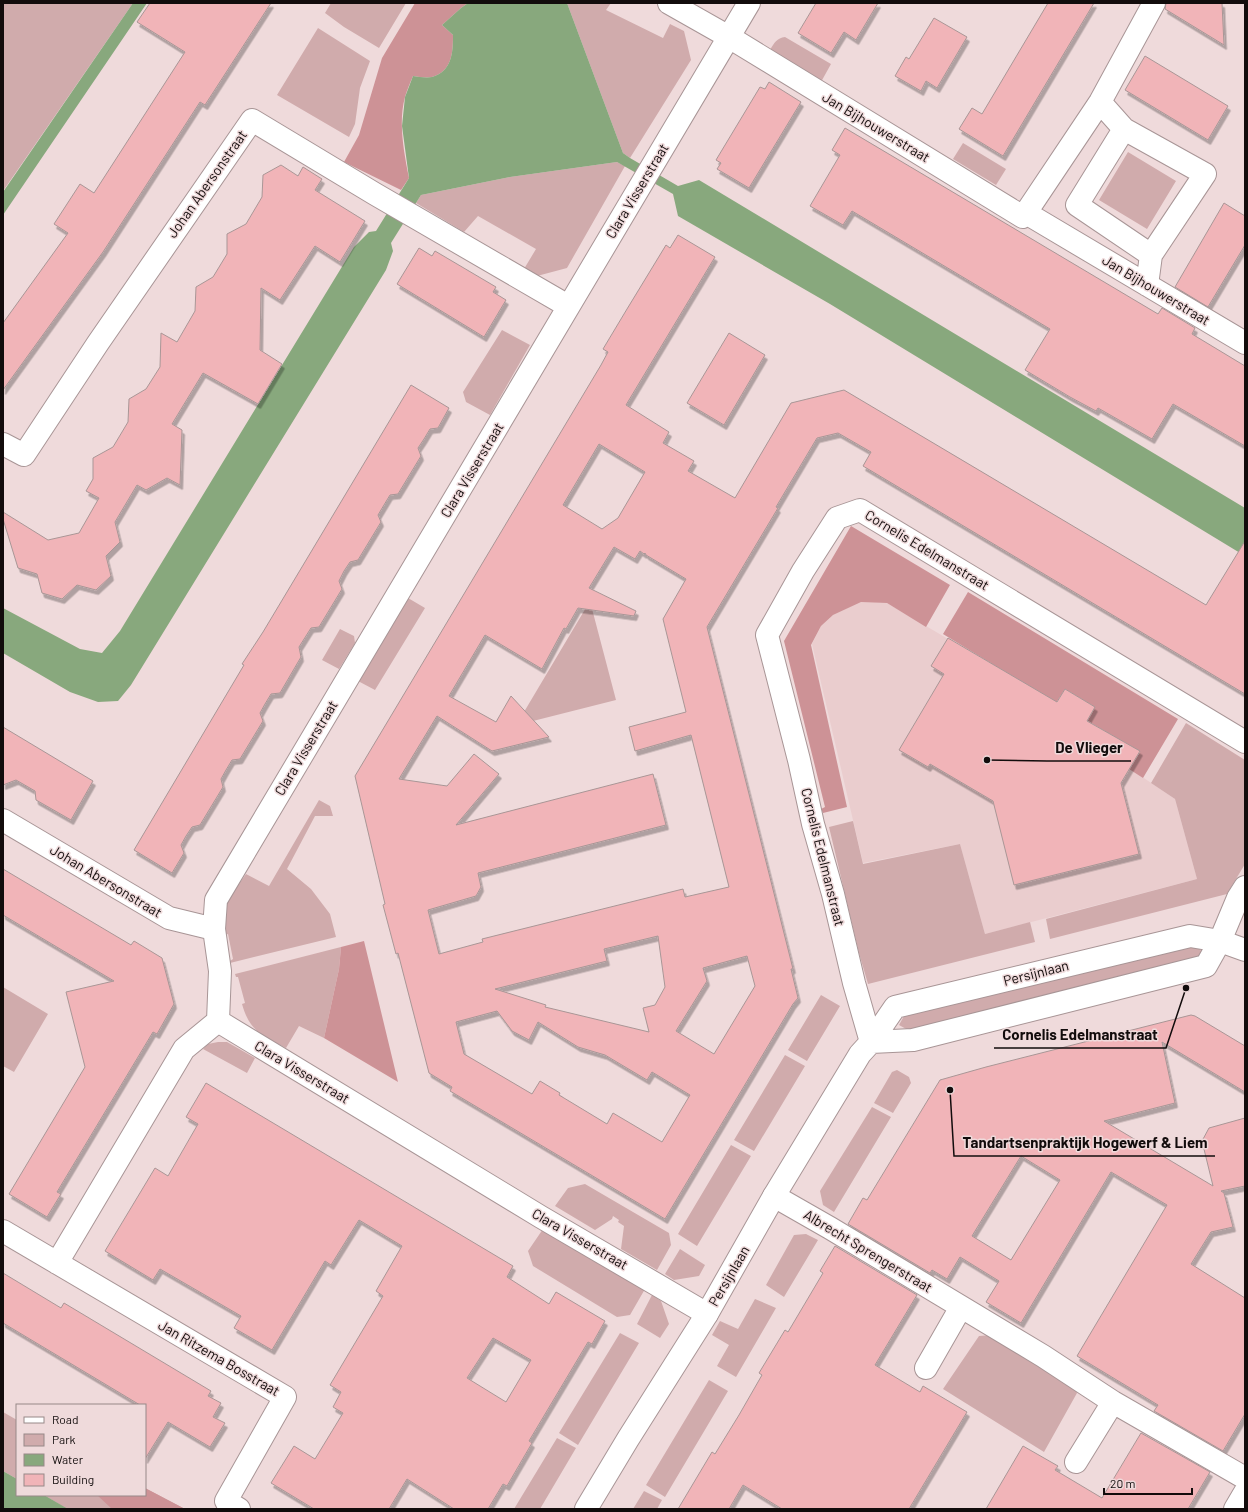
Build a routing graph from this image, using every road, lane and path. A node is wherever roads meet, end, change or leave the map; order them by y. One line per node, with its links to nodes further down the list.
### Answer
1 (669, 3): 4 (street, Jan Bijhouwerstraat)
2 (749, 3): 4 (street, Clara Visserstraat)
3 (1154, 3): 5 (street)
4 (729, 37): 7 (street, Jan Bijhouwerstraat); 10 (street, Clara Visserstraat)
5 (1100, 102): 6 (street); 7 (street)
6 (1124, 129): 8 (street); 8 (street)
7 (1024, 215): 9 (street, Jan Bijhouwerstraat)
8 (1151, 255): 9 (street)
9 (1147, 285): 11 (street, Jan Bijhouwerstraat)
10 (568, 306): 12 (street, Johan Abersonstraat); 16 (street, Clara Visserstraat)
11 (1245, 342)
12 (3, 444)
13 (1245, 742): 20 (street, Cornelis Edelmanstraat)
14 (3, 820): 16 (street, Johan Abersonstraat)
15 (1245, 888): 17 (street)
16 (214, 929): 19 (street, Clara Visserstraat)
17 (1220, 941): 18 (street, Persijnlaan); 20 (street); 20 (street, Persijnlaan)
18 (1245, 950)
19 (218, 1021): 23 (street); 25 (street, Clara Visserstraat)
20 (871, 1042): 21 (street, Persijnlaan)
21 (774, 1196): 24 (street, Albrecht Sprengerstraat); 25 (street, Persijnlaan)
22 (3, 1231): 23 (street, Jan Ritzema Bosstraat)
23 (57, 1263): 31 (street, Jan Ritzema Bosstraat)
24 (961, 1307): 26 (street); 27 (street, Albrecht Sprengerstraat)
25 (706, 1314): 32 (street, Persijnlaan)
26 (926, 1368)
27 (1113, 1402): 28 (street); 29 (street, Albrecht Sprengerstraat)
28 (1076, 1462)
29 (1245, 1478)
30 (1245, 1492): 33 (street)
31 (239, 1509)
32 (586, 1509)
33 (1235, 1509)

